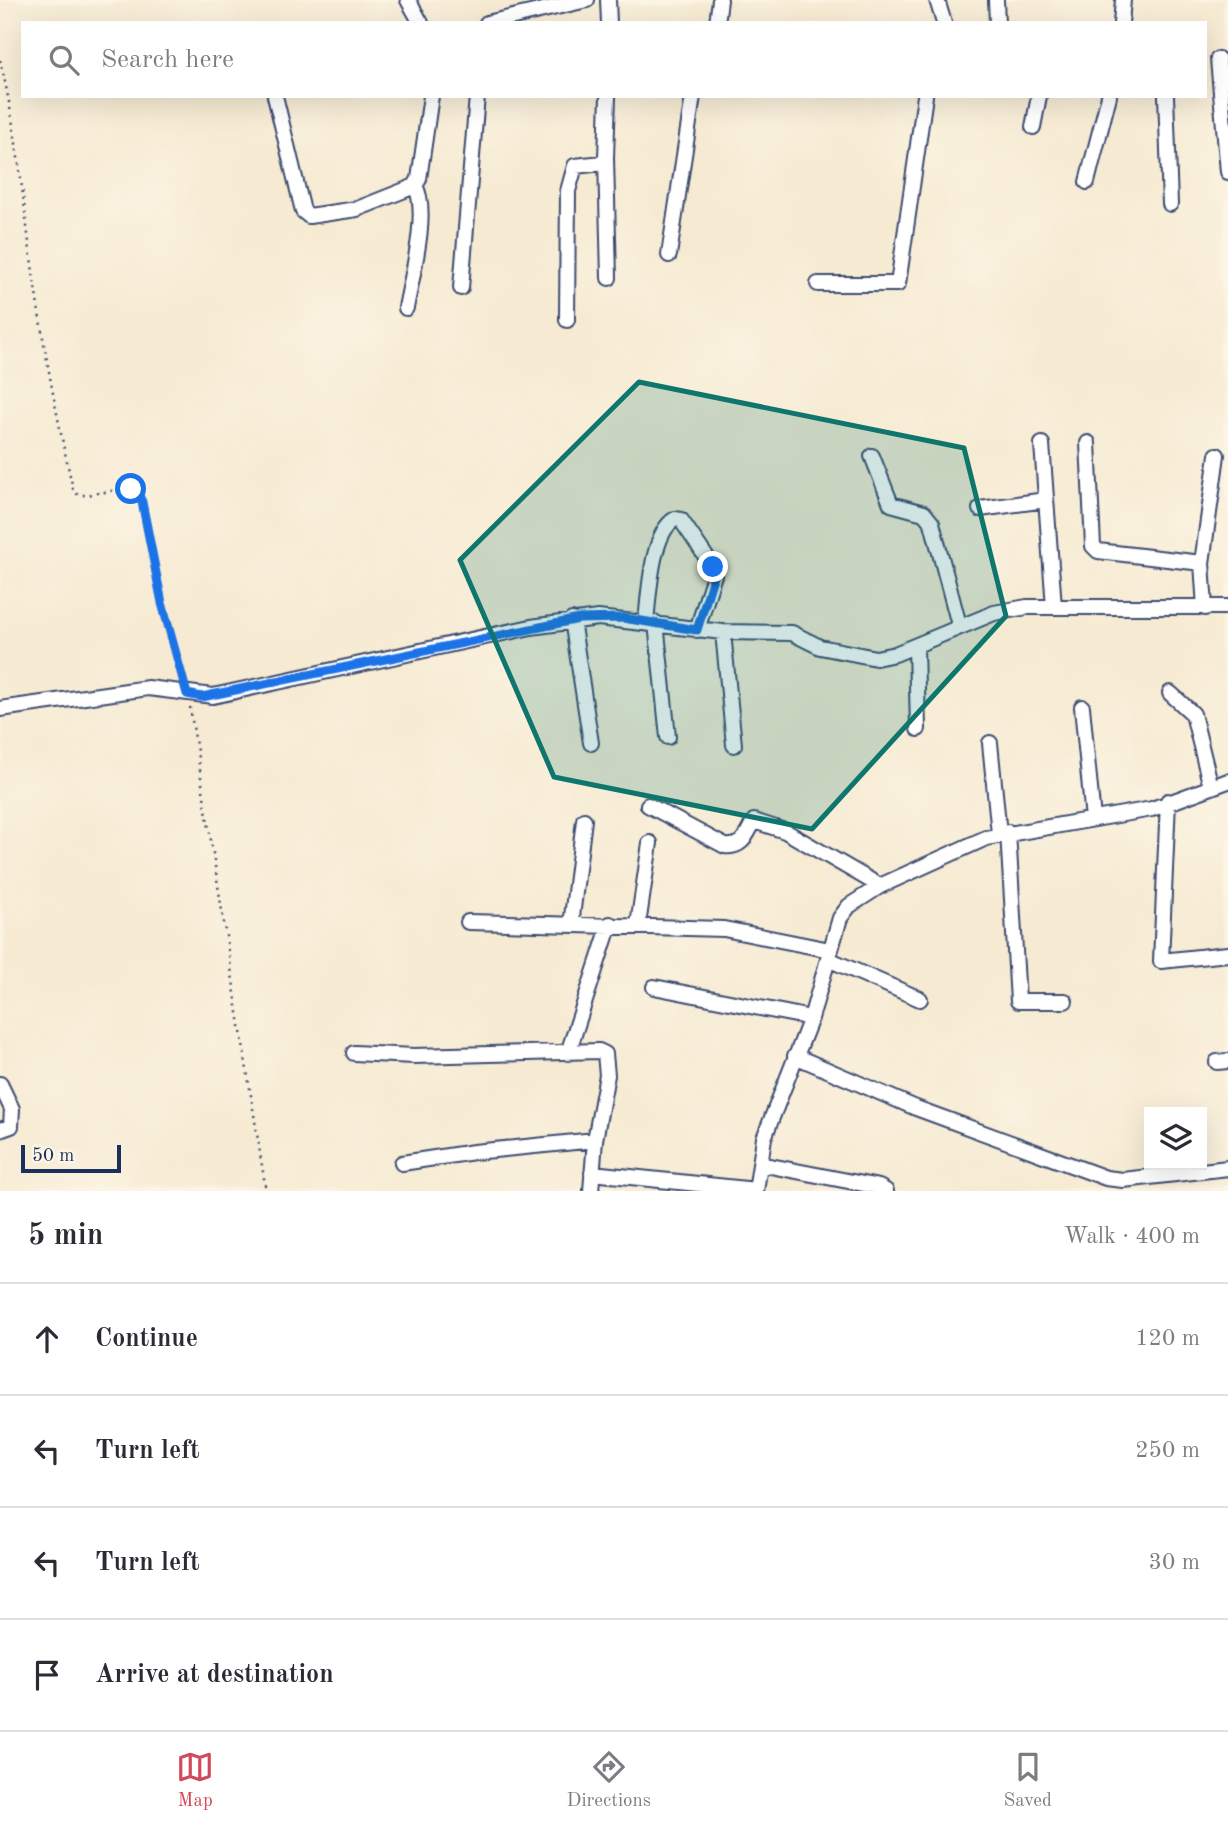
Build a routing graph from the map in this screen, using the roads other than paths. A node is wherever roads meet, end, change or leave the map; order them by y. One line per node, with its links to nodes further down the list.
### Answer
1 (408, 0): 8 (street)
2 (587, 0): 9 (street)
3 (608, 0): 10 (street)
4 (720, 0): 11 (street)
5 (937, 0): 12 (street)
6 (996, 0): 13 (street)
7 (1124, 0): 14 (street)
8 (420, 21)
9 (497, 21)
10 (609, 21)
11 (717, 21)
12 (943, 21)
13 (998, 21)
14 (1121, 21)
15 (1217, 58): 27 (street)
16 (275, 98): 29 (street)
17 (431, 98): 29 (street)
18 (477, 98): 34 (street)
19 (608, 98): 26 (street)
20 (693, 98): 31 (street)
21 (925, 98): 33 (street)
22 (1039, 98): 25 (street)
23 (1108, 98): 28 (street)
24 (1166, 98): 30 (street)
25 (1032, 127)
26 (606, 158): 32 (street); 36 (street)
27 (1228, 172)
28 (1087, 183)
29 (415, 186): 35 (street)
30 (1170, 204)
31 (669, 255)
32 (609, 278)
33 (818, 284)
34 (461, 288)
35 (407, 308)
36 (567, 320)
37 (1088, 443): 43 (street)
38 (1042, 444): 41 (street)
39 (1217, 454): 43 (street)
40 (872, 456): 49 (street)
41 (1046, 499): 42 (street); 44 (street)
42 (980, 509)
43 (1202, 563): 46 (street)
44 (1054, 607): 46 (street); 49 (street)
45 (1228, 607): 46 (street)
46 (1205, 608)
47 (572, 620): 48 (street); 55 (street); 58 (street)
48 (651, 623): 50 (street); 50 (street); 57 (street)
49 (959, 625): 52 (street)
50 (697, 630): 51 (street)
51 (723, 632): 52 (street); 60 (street)
52 (916, 646): 56 (street)
53 (1170, 693): 62 (street)
54 (1082, 707): 65 (street)
55 (0, 709)
56 (918, 729)
57 (668, 737)
58 (591, 743)
59 (990, 743): 67 (street)
60 (734, 745)
61 (1228, 781): 62 (street)
62 (1211, 787): 63 (street)
63 (1168, 802): 65 (street); 74 (street)
64 (648, 805): 69 (street)
65 (1093, 819): 67 (street)
66 (584, 820): 72 (street)
67 (1004, 833): 69 (street); 78 (street)
68 (650, 844): 73 (street)
69 (880, 886): 75 (street)
70 (468, 922): 72 (street)
71 (610, 924): 72 (street); 73 (street); 81 (street)
72 (571, 925)
73 (638, 925): 75 (street)
74 (1228, 954)
75 (829, 955): 77 (street); 79 (street)
76 (654, 987): 79 (street)
77 (920, 999)
78 (1065, 1001)
79 (811, 1018): 82 (street)
80 (354, 1053): 81 (street)
81 (568, 1053): 85 (street)
82 (795, 1056): 87 (street); 88 (street)
83 (0, 1084): 84 (street)
84 (0, 1130)
85 (595, 1140): 86 (street); 89 (street)
86 (402, 1164)
87 (760, 1164): 90 (street); 92 (street)
88 (1228, 1168)
89 (592, 1172): 90 (street); 91 (street)
90 (756, 1190)
91 (591, 1191)
92 (886, 1191)

